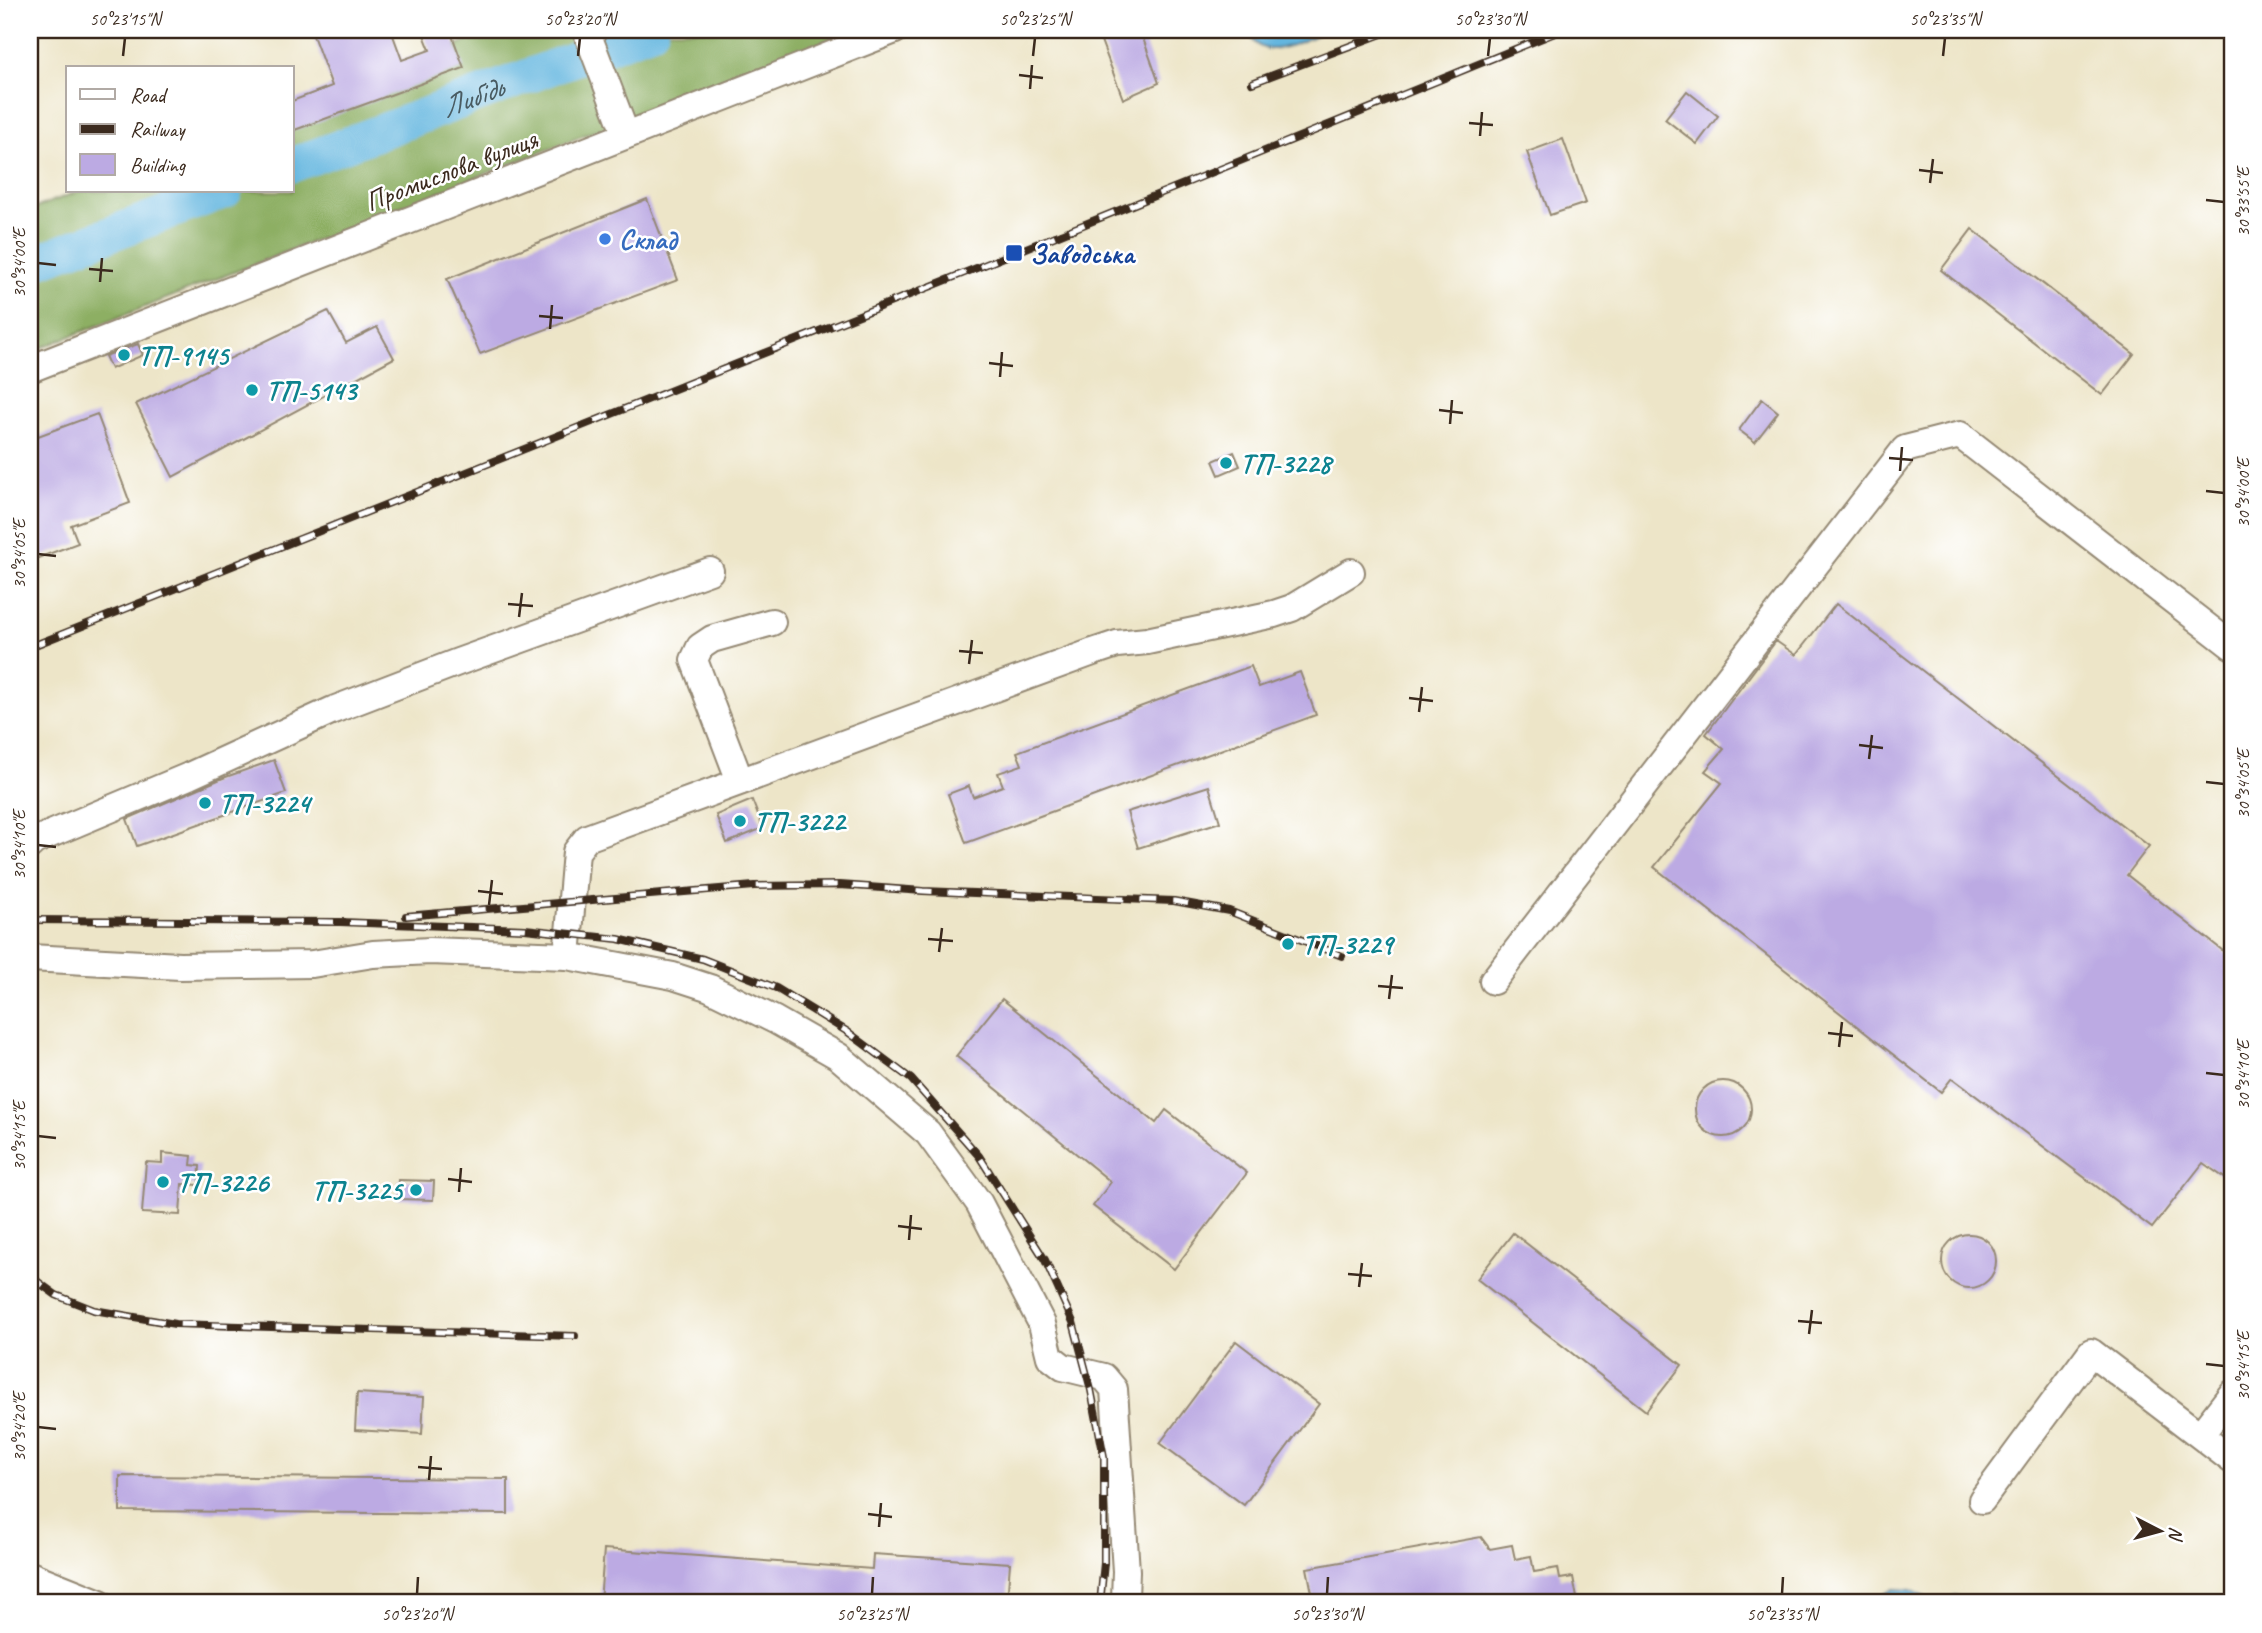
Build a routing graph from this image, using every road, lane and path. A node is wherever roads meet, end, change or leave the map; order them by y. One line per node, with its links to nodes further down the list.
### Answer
1 (586, 30): 3 (street)
2 (895, 30): 3 (street, Промислова вулиця)
3 (626, 135): 4 (street, Промислова вулиця)
4 (30, 369)
5 (710, 571): 10 (street)
6 (1351, 572): 9 (street)
7 (772, 622): 9 (street)
8 (2232, 646): 13 (street)
9 (740, 781): 11 (street)
10 (30, 845)
11 (567, 956): 12 (street); 20 (street)
12 (30, 958)
13 (1493, 981)
14 (2232, 1394): 15 (street)
15 (2201, 1434): 16 (street); 17 (street)
16 (2232, 1460)
17 (1982, 1500)
18 (30, 1575): 19 (street)
19 (100, 1603)
20 (1130, 1603)

